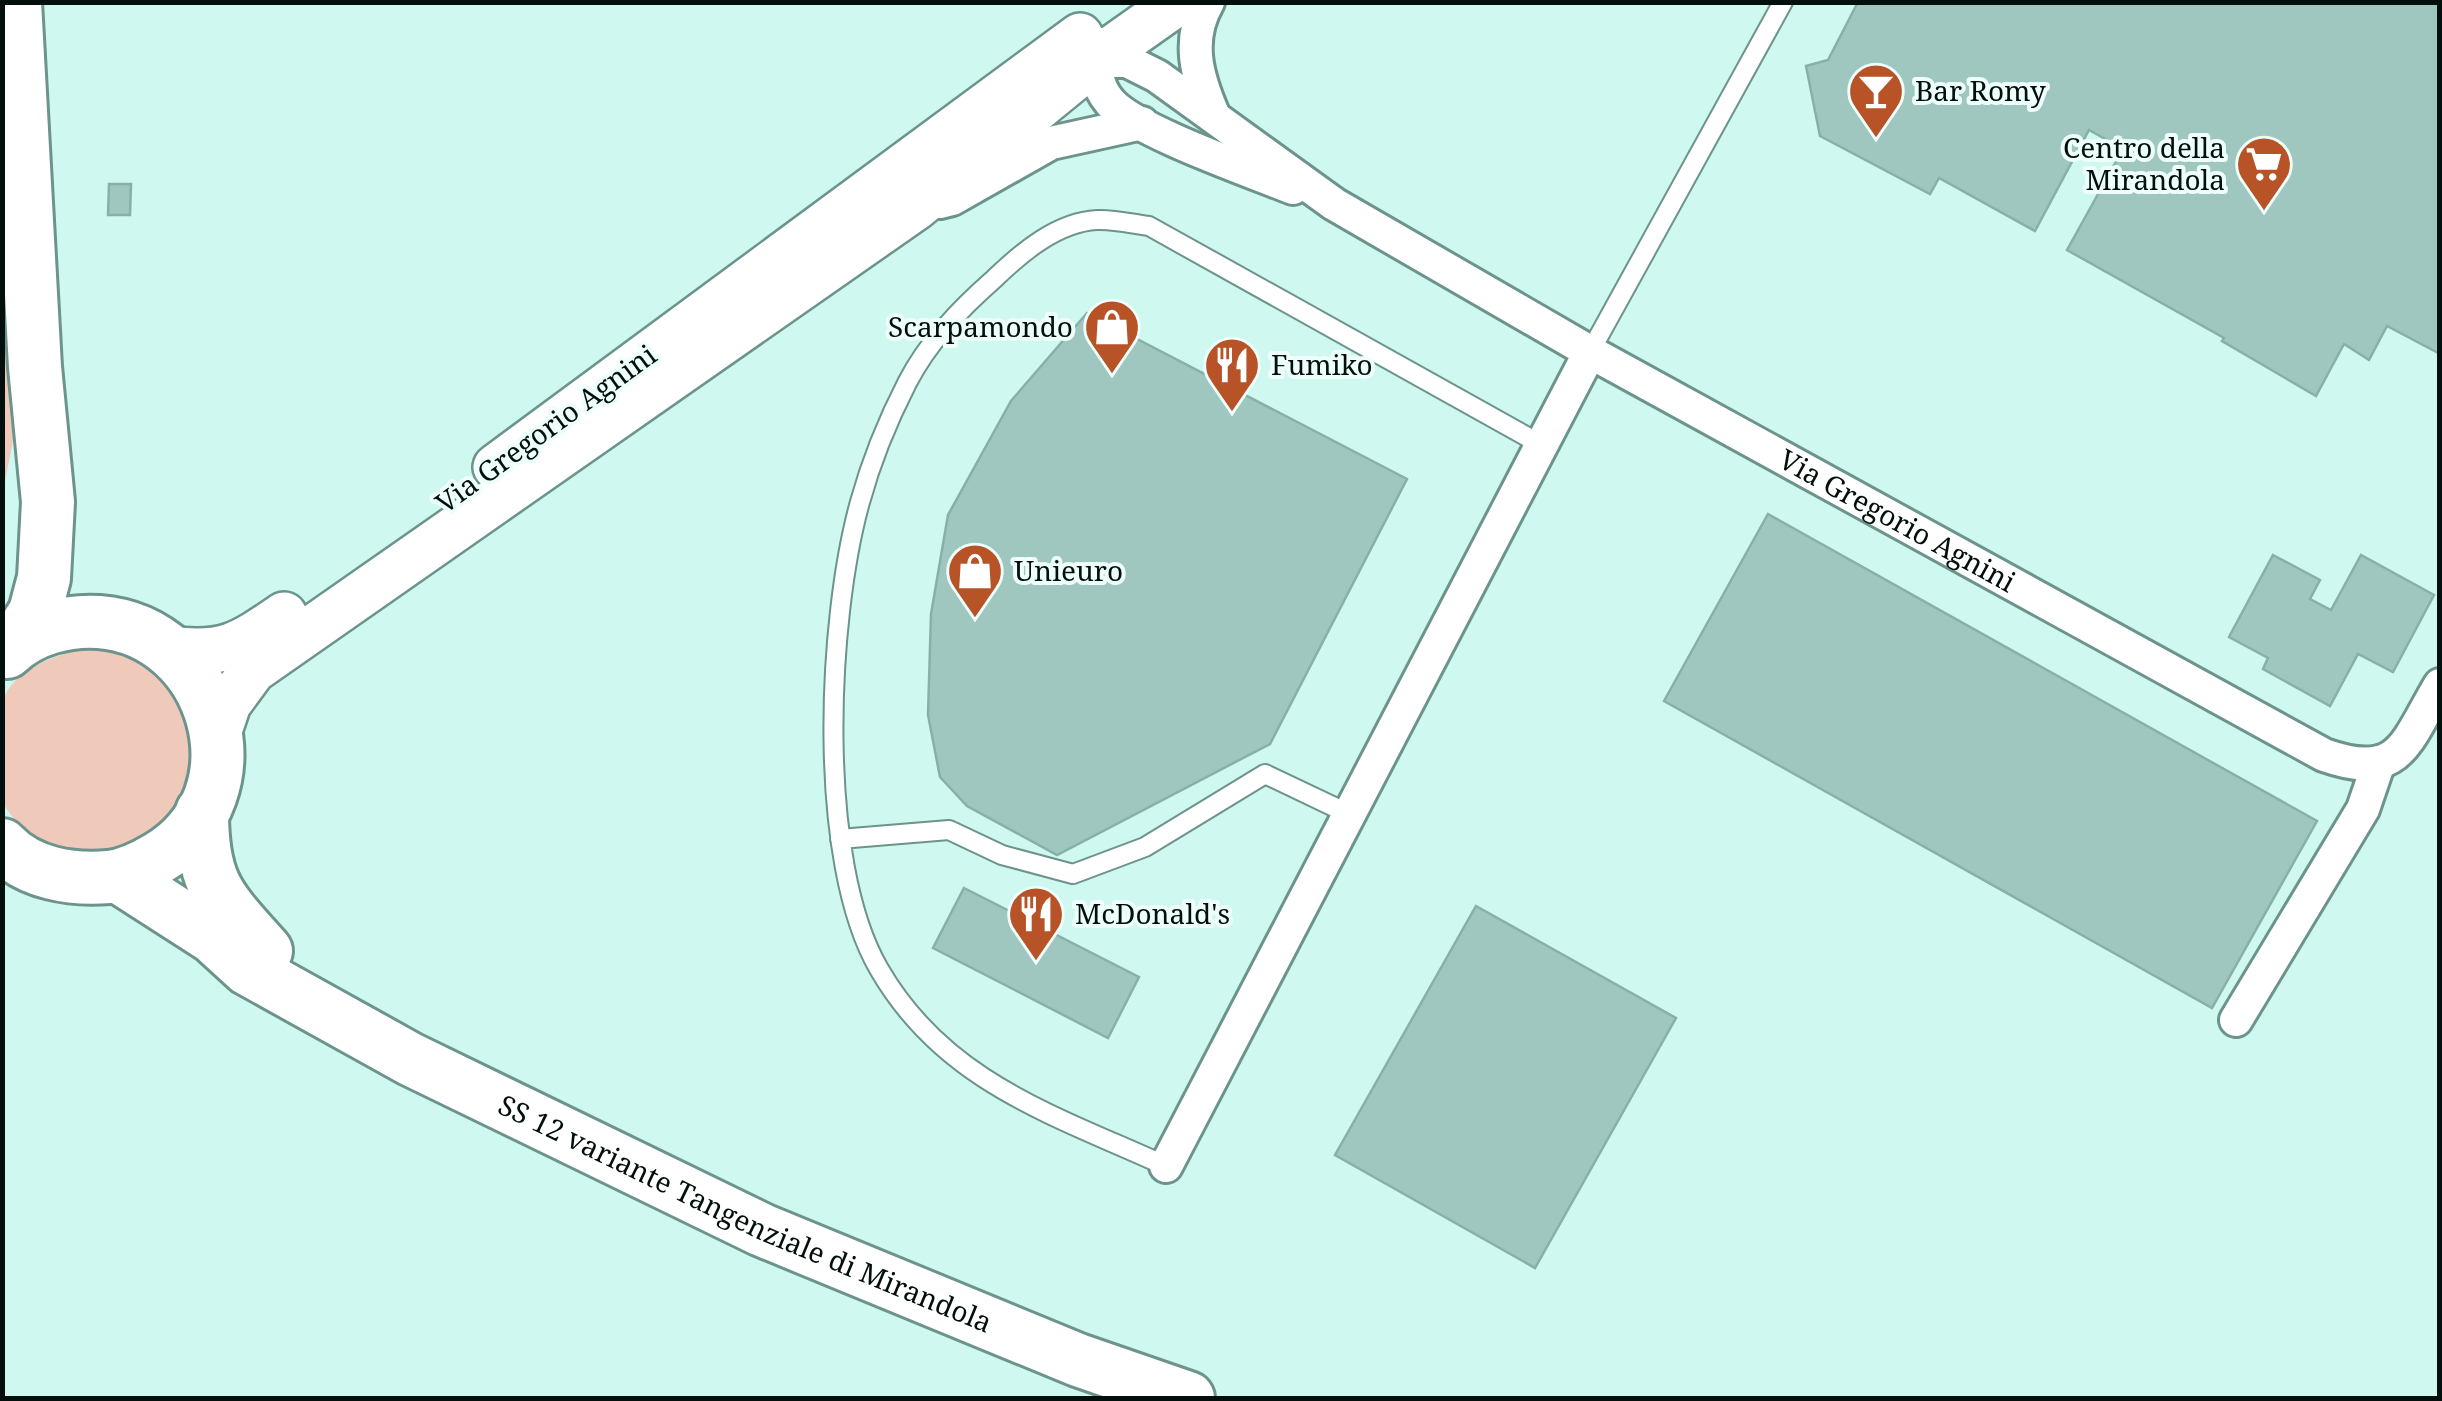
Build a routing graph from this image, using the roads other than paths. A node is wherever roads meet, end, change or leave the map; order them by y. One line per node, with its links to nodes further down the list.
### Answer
1 (14, 2): 14 (main road)
2 (1126, 2): 10 (main road, Via Gregorio Agnini)
3 (1151, 2): 7 (street, Via Gregorio Agnini)
4 (1178, 2): 7 (main road, Via Gregorio Agnini)
5 (1208, 2): 8 (street)
6 (1783, 2): 12 (lane)
7 (1096, 60): 8 (street, Via Gregorio Agnini); 9 (street, Via Gregorio Agnini); 10 (main road, Via Gregorio Agnini)
8 (1213, 114): 11 (street, Via Gregorio Agnini)
9 (1142, 123): 10 (street, Via Gregorio Agnini); 11 (street, Via Gregorio Agnini)
10 (911, 186): 16 (main road, Via Gregorio Agnini); 19 (main road, Via Gregorio Agnini)
11 (1334, 204): 12 (street, Via Gregorio Agnini)
12 (1590, 352): 13 (street); 20 (street, Via Gregorio Agnini)
13 (1542, 445): 22 (street); 23 (lane)
14 (48, 502): 15 (main road); 17 (main road)
15 (116, 624): 16 (main road); 17 (main road)
16 (168, 648): 19 (main road)
17 (10, 650)
18 (2440, 685): 20 (street)
19 (217, 737): 21 (main road)
20 (2378, 765): 27 (street)
21 (202, 812): 25 (main road); 26 (main road)
22 (1349, 814): 23 (lane); 28 (street)
23 (840, 839): 28 (lane)
24 (16, 862): 25 (main road)
25 (118, 876): 26 (main road, SS 12 variante Tangenziale di Mirandola)
26 (312, 1006): 29 (main road, SS 12 variante Tangenziale di Mirandola)
27 (2236, 1020)
28 (1166, 1166)
29 (1188, 1398)

